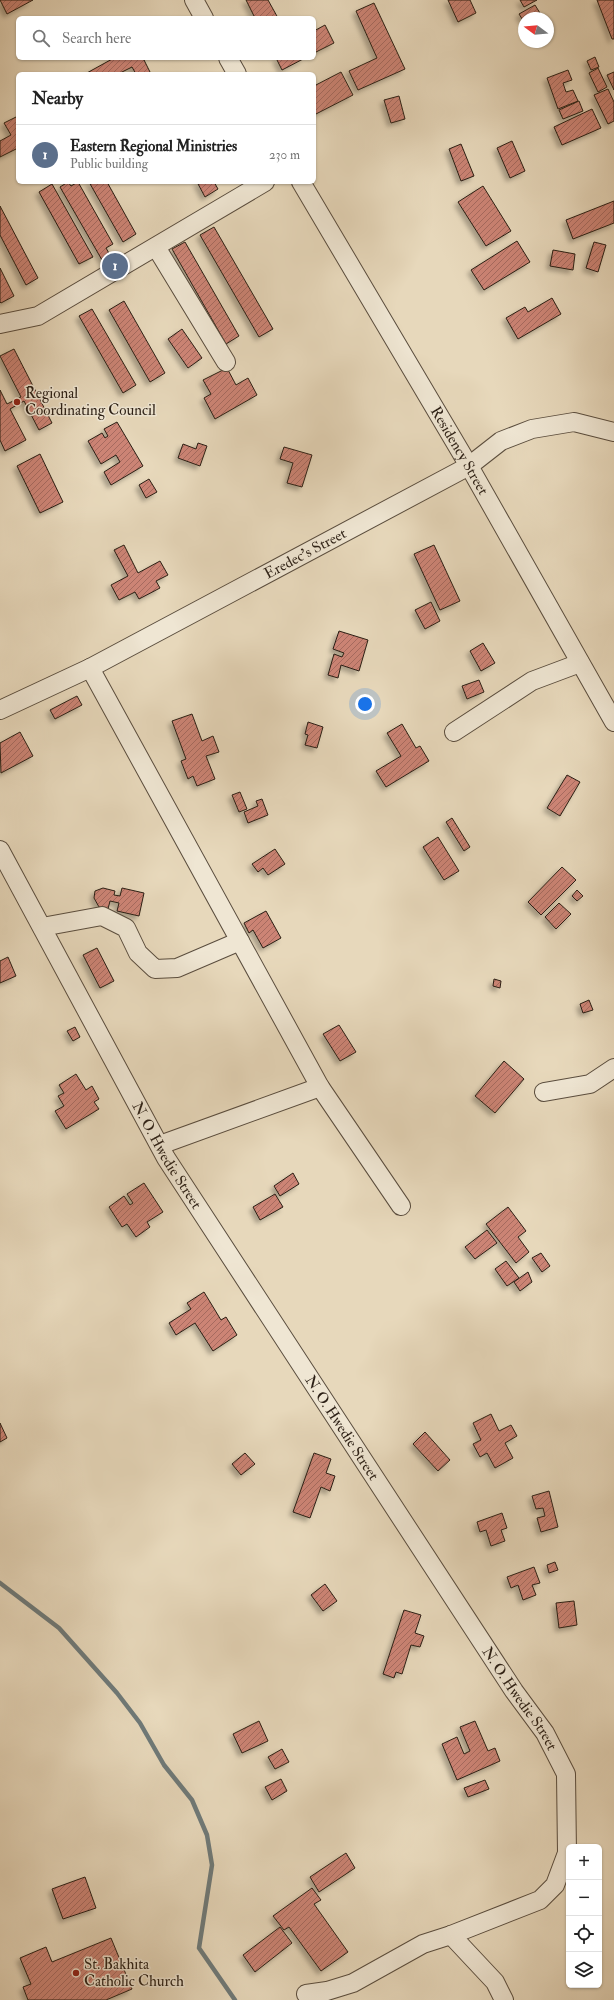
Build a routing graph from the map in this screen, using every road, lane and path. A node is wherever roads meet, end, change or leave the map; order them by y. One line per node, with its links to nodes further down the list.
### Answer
1 (194, 0): 2 (street)
2 (203, 16)
3 (229, 60): 4 (street)
4 (236, 72)
5 (262, 184): 7 (street)
6 (302, 184): 11 (street, Residency Street)
7 (156, 247): 8 (street); 9 (street)
8 (0, 324)
9 (226, 362)
10 (614, 432): 11 (street, Eredec's Street)
11 (469, 466): 12 (street, Residency Street); 13 (street, Eredec's Street)
12 (580, 663): 15 (street, Residency Street); 16 (street)
13 (90, 668): 14 (street, Eredec's Street); 19 (street)
14 (0, 710)
15 (614, 722)
16 (454, 732)
17 (0, 850): 18 (street, N. O. Hwedie Street)
18 (42, 927): 19 (street); 23 (street, N. O. Hwedie Street)
19 (240, 941): 21 (street)
20 (614, 1068): 22 (street)
21 (320, 1087): 23 (street); 24 (street)
22 (544, 1092)
23 (160, 1145): 25 (street, N. O. Hwedie Street)
24 (401, 1206)
25 (451, 1936): 26 (street, N. O. Hwedie Street); 27 (street)
26 (306, 1994)
27 (504, 2000)

